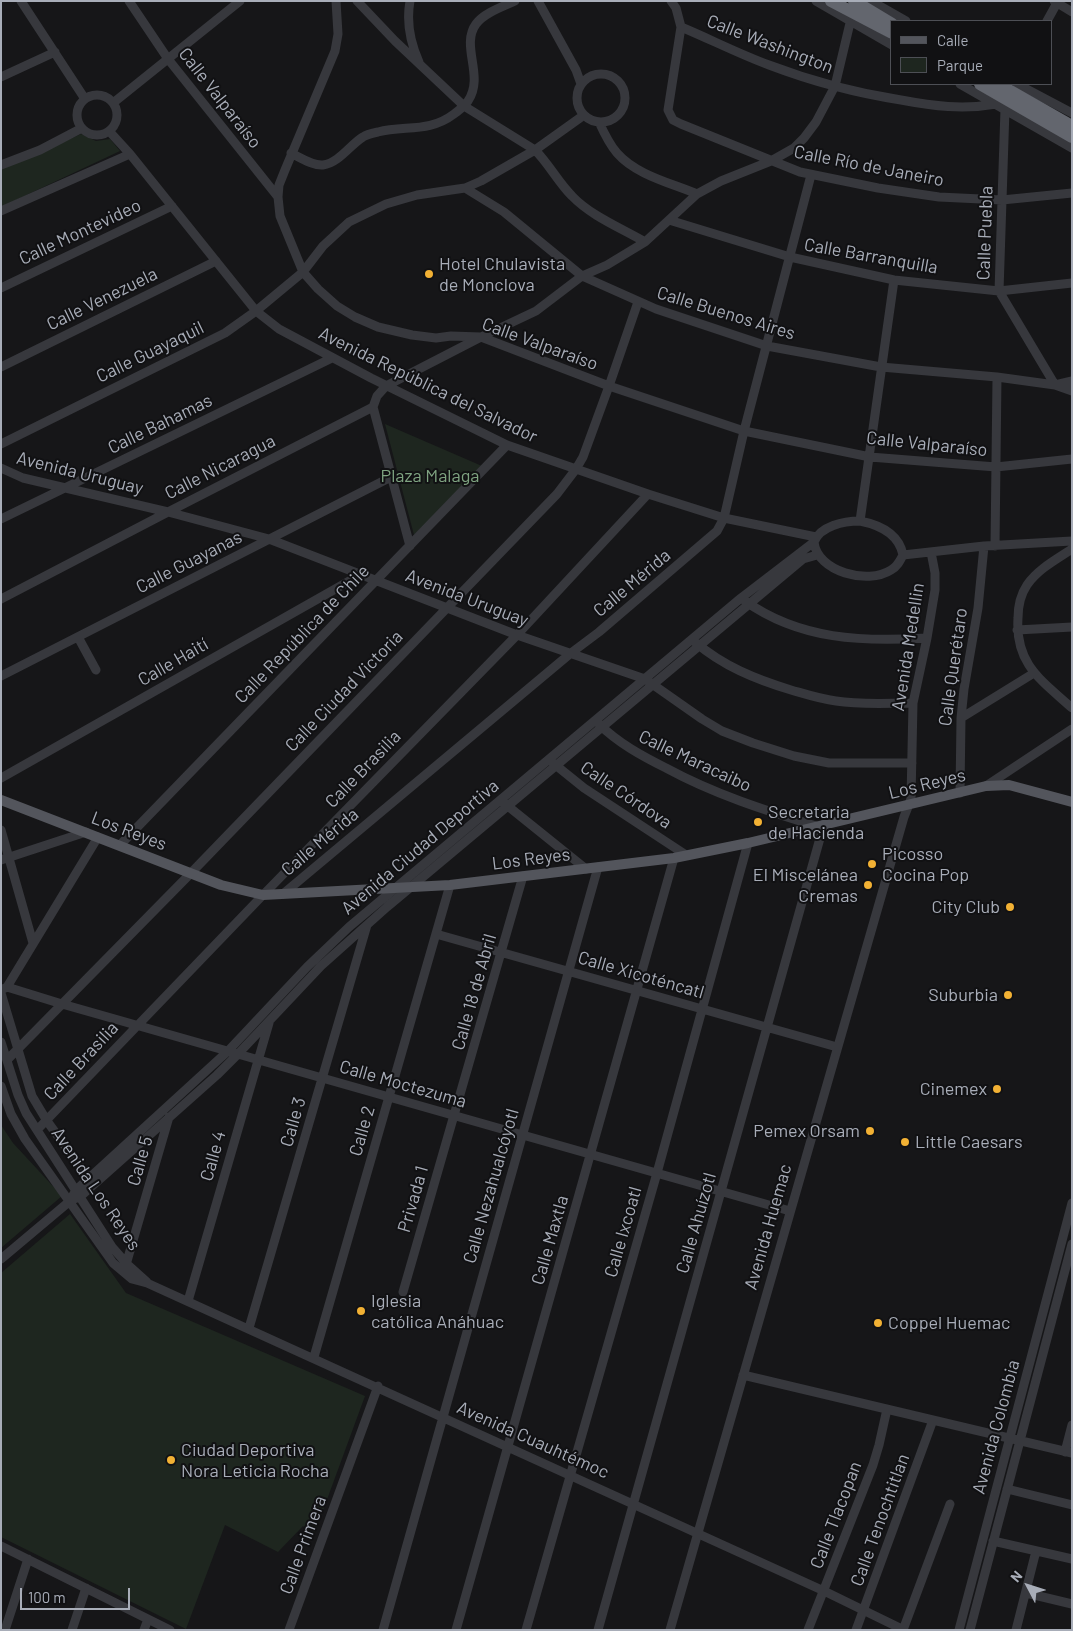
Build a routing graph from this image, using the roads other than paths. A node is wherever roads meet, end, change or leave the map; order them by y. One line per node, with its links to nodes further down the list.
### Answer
1 (22, 1): 23 (street)
2 (129, 1): 24 (street, Calle Valparaíso)
3 (240, 1): 24 (street)
4 (336, 1): 49 (street)
5 (357, 1): 25 (street)
6 (410, 1): 25 (street)
7 (515, 1): 37 (street)
8 (538, 1): 27 (street)
9 (671, 1): 19 (street, Calle Río de Janeiro)
10 (816, 1): 18 (street)
11 (831, 1): 21 (highway)
12 (854, 1): 20 (highway)
13 (871, 1): 16 (street)
14 (1056, 2): 15 (street); 17 (street)
15 (1072, 12)
16 (904, 20)
17 (1047, 20)
18 (850, 23): 22 (street); 32 (street)
19 (681, 27): 32 (street, Calle Washington); 51 (street, Calle Río de Janeiro)
20 (890, 28)
21 (890, 29)
22 (890, 44)
23 (55, 52): 26 (street); 34 (street)
24 (168, 59): 35 (street); 57 (street, Calle Valparaíso)
25 (421, 66): 37 (street)
26 (1, 77)
27 (581, 84): 40 (street); 42 (street)
28 (962, 85): 36 (street)
29 (982, 85): 46 (highway, bridge)
30 (1000, 85): 43 (highway, bridge)
31 (1019, 85): 33 (street)
32 (835, 86): 36 (street, Calle Washington); 51 (street)
33 (1031, 91): 39 (street); 41 (street)
34 (85, 99): 35 (street); 44 (street)
35 (113, 103): 45 (street)
36 (996, 104): 38 (street)
37 (464, 106): 48 (street); 49 (street)
38 (1005, 109): 41 (street); 58 (street, Calle Puebla)
39 (1072, 113)
40 (584, 115): 42 (street); 48 (street, Calle Guayaquil)
41 (1022, 119): 47 (street)
42 (599, 122): 56 (street)
43 (1072, 126)
44 (82, 128): 45 (street); 52 (street)
45 (108, 131): 50 (street, Avenida República del Salvador)
46 (1072, 136)
47 (1072, 148)
48 (535, 150): 54 (street, Calle Guayaquil); 62 (street)
49 (291, 153): 57 (street)
50 (130, 154): 59 (street, Avenida República del Salvador); 60 (street)
51 (771, 161): 53 (street, Calle Río de Janeiro); 56 (street)
52 (1, 165)
53 (811, 175): 58 (street, Calle Río de Janeiro); 63 (street, Calle Mérida)
54 (465, 188): 65 (street, Calle Guayaquil); 66 (street, Calle Buenos Aires)
55 (1072, 193): 58 (street, Calle Río de Janeiro)
56 (697, 194): 61 (street)
57 (278, 197): 65 (street, Calle Valparaíso)
58 (1002, 200): 70 (street, Calle Puebla)
59 (172, 206): 64 (street, Avenida República del Salvador); 69 (street, Calle Montevideo)
60 (1, 211)
61 (669, 220): 62 (street); 63 (street, Calle Barranquilla)
62 (645, 242): 66 (street)
63 (790, 257): 67 (street, Calle Barranquilla); 74 (street, Calle Mérida)
64 (216, 261): 72 (street, Avenida República del Salvador); 76 (street, Calle Venezuela)
65 (303, 272): 72 (street, Calle Guayaquil); 73 (street, Calle Valparaíso)
66 (582, 276): 71 (street, Calle Buenos Aires); 73 (street)
67 (894, 280): 70 (street, Calle Barranquilla); 77 (street)
68 (1072, 283): 70 (street, Calle Barranquilla)
69 (1, 288)
70 (999, 291): 80 (street, Calle Puebla)
71 (638, 302): 74 (street, Calle Buenos Aires); 82 (street, Calle Ciudad Victoria)
72 (256, 311): 75 (street, Avenida República del Salvador); 86 (street, Calle Guayaquil)
73 (481, 336): 81 (street); 82 (street, Calle Valparaíso)
74 (767, 346): 77 (street, Calle Buenos Aires); 85 (street, Calle Mérida)
75 (332, 358): 81 (street, Avenida República del Salvador); 94 (street, Calle Bahamas)
76 (1, 367)
77 (881, 367): 78 (street, Calle Buenos Aires); 88 (street)
78 (997, 377): 80 (street, Calle Buenos Aires); 90 (street)
79 (1072, 381): 80 (street, Calle Buenos Aires)
80 (1055, 385): 83 (street)
81 (386, 386): 84 (street); 87 (street, Avenida República del Salvador)
82 (609, 386): 85 (street, Calle Valparaíso); 92 (street, Calle Ciudad Victoria)
83 (1072, 391)
84 (374, 407): 93 (street); 96 (street, Calle Nicaragua)
85 (744, 431): 88 (street, Calle Valparaíso); 97 (street, Calle Mérida)
86 (1, 444)
87 (507, 445): 92 (street, Avenida República del Salvador); 103 (street, Calle República de Chile)
88 (870, 457): 90 (street, Calle Valparaíso); 99 (street)
89 (1072, 458): 90 (street, Calle Valparaíso)
90 (996, 467): 105 (street)
91 (1, 468): 94 (street, Avenida Uruguay)
92 (576, 469): 95 (street, Avenida República del Salvador); 114 (street, Calle Ciudad Victoria)
93 (391, 477): 100 (street, Calle Guayanas); 103 (street)
94 (64, 487): 96 (street, Avenida Uruguay); 98 (street, Calle Bahamas)
95 (648, 494): 97 (street, Avenida República del Salvador); 117 (street, Calle Brasilia)
96 (168, 512): 100 (street, Avenida Uruguay); 112 (street, Calle Nicaragua)
97 (724, 518): 101 (street, Avenida República del Salvador); 121 (street, Calle Mérida)
98 (1, 519)
99 (860, 521): 101 (street); 109 (street)
100 (269, 539): 110 (street, Avenida Uruguay); 118 (street, Calle Guayanas)
101 (815, 540): 108 (street); 113 (street, Avenida Ciudad Deportiva)
102 (1072, 541): 105 (street)
103 (410, 546): 111 (street, Calle República de Chile)
104 (984, 546): 105 (street); 107 (street); 131 (street, Calle Querétaro)
105 (995, 546)
106 (1072, 549): 116 (street)
107 (931, 552): 109 (street); 119 (street, Avenida Medellin)
108 (818, 555): 109 (street); 113 (street, Avenida Ciudad Deportiva)
109 (903, 556)
110 (360, 575): 111 (street, Avenida Uruguay); 136 (street, Calle Haití)
111 (376, 581): 114 (street, Avenida Uruguay); 148 (street, Calle República de Chile)
112 (1, 600)
113 (745, 601): 119 (street); 120 (street, Avenida Ciudad Deportiva)
114 (446, 608): 117 (street, Avenida Uruguay); 154 (street, Calle Ciudad Victoria)
115 (1072, 627): 116 (street)
116 (1017, 630): 123 (street)
117 (517, 634): 121 (street, Avenida Uruguay); 159 (street, Calle Brasilia)
118 (78, 637): 122 (street); 124 (street, Calle Guayanas)
119 (927, 638): 129 (street, Avenida Medellin)
120 (696, 643): 125 (street, Avenida Ciudad Deportiva); 126 (street, Avenida Ciudad Deportiva); 129 (street)
121 (572, 653): 125 (street, Avenida Uruguay); 160 (street, Calle Mérida)
122 (96, 670)
123 (1034, 673): 128 (street); 131 (street)
124 (1, 676)
125 (644, 679): 126 (street, Avenida Uruguay); 132 (street, Avenida Ciudad Deportiva)
126 (653, 684): 132 (street, Avenida Ciudad Deportiva); 135 (street, Avenida Uruguay)
127 (1072, 696): 128 (street)
128 (1060, 698): 130 (street)
129 (913, 703): 135 (street, Avenida Medellin)
130 (1072, 708)
131 (961, 718): 138 (street, Calle Querétaro)
132 (599, 724): 134 (street, Avenida Ciudad Deportiva); 143 (street, Calle Maracaibo)
133 (1072, 729): 137 (street)
134 (553, 763): 141 (street, Avenida Ciudad Deportiva); 149 (street, Calle Córdova)
135 (912, 763): 142 (street, Avenida Medellin)
136 (1, 778)
137 (986, 786): 138 (main road, Los Reyes); 140 (main road, Los Reyes)
138 (960, 793): 142 (main road, Los Reyes)
139 (1, 800): 145 (main road, Los Reyes)
140 (1072, 802)
141 (504, 804): 153 (street); 157 (street, Avenida Ciudad Deportiva); 158 (street, Avenida Ciudad Deportiva)
142 (908, 806): 143 (main road, Los Reyes); 174 (street, Avenida Huemac)
143 (820, 825): 147 (main road, Los Reyes); 172 (street, Calle Ahuízotl)
144 (1, 830): 151 (street)
145 (86, 832): 146 (main road, Los Reyes); 151 (street)
146 (98, 837): 148 (main road, Los Reyes); 163 (street)
147 (748, 842): 149 (main road, Los Reyes); 169 (street, Calle Ixcoatl)
148 (120, 845): 154 (main road, Los Reyes)
149 (686, 855): 150 (main road, Los Reyes)
150 (674, 858): 152 (main road, Los Reyes); 167 (street, Calle Maxtla)
151 (5, 859): 163 (street)
152 (598, 867): 153 (main road, Los Reyes); 165 (street, Calle Nezahualcóyotl)
153 (586, 869): 155 (main road, Los Reyes)
154 (191, 873): 159 (main road, Los Reyes); 168 (street, Calle Ciudad Victoria)
155 (523, 876): 156 (main road, Los Reyes); 164 (street, Calle 18 de Abril)
156 (450, 885): 158 (main road, Los Reyes); 162 (street, Calle 2)
157 (397, 886): 158 (main road, Los Reyes); 160 (main road, Los Reyes); 176 (street, Avenida Ciudad Deportiva)
158 (414, 886): 161 (street, Avenida Ciudad Deportiva)
159 (263, 894): 160 (main road, Los Reyes); 171 (street, Calle Brasilia)
160 (283, 894)
161 (367, 925): 170 (street, Avenida Ciudad Deportiva); 180 (street, Calle 3)
162 (436, 934): 164 (street, Calle Xicoténcatl); 182 (street, Calle 2)
163 (33, 943): 166 (street)
164 (502, 953): 165 (street, Calle Xicoténcatl); 183 (street, Calle 18 de Abril)
165 (570, 972): 167 (street, Calle Xicoténcatl); 187 (street, Calle Nezahualcóyotl)
166 (3, 990): 168 (street, Calle Moctezuma); 175 (street)
167 (636, 991): 169 (street, Calle Xicoténcatl); 188 (street, Calle Maxtla)
168 (62, 1004): 171 (street, Calle Moctezuma); 175 (street, Calle Ciudad Victoria)
169 (701, 1009): 172 (street, Calle Xicoténcatl); 189 (street, Calle Ixcoatl)
170 (270, 1019): 177 (street, Avenida Ciudad Deportiva); 179 (street, Calle 4)
171 (137, 1026): 176 (street, Calle Moctezuma); 185 (street, Calle Brasilia)
172 (768, 1028): 174 (street, Calle Xicoténcatl); 191 (street, Calle Ahuízotl)
173 (1, 1042): 178 (street, Avenida Los Reyes)
174 (837, 1047): 195 (street, Avenida Huemac)
175 (17, 1050): 178 (street, Calle Ciudad Victoria); 185 (street)
176 (228, 1052): 177 (street, Calle Moctezuma); 190 (street, Avenida Ciudad Deportiva)
177 (238, 1054): 179 (street, Calle Moctezuma); 184 (street, Avenida Ciudad Deportiva)
178 (7, 1060): 186 (street, Avenida Los Reyes)
179 (258, 1060): 180 (street, Calle Moctezuma); 203 (street, Calle 4)
180 (322, 1078): 182 (street, Calle Moctezuma); 204 (street, Calle 3)
181 (1, 1086): 193 (street, Avenida Los Reyes)
182 (388, 1097): 183 (street, Calle Moctezuma); 205 (street, Calle 2)
183 (455, 1116): 187 (street, Calle Moctezuma); 202 (street, Privada 1)
184 (170, 1117): 192 (street, Avenida Ciudad Deportiva); 200 (street, Calle 5)
185 (47, 1121): 186 (street, Calle Brasilia); 190 (street)
186 (37, 1130): 192 (street, Avenida Los Reyes)
187 (522, 1135): 188 (street, Calle Moctezuma); 209 (street, Calle Nezahualcóyotl)
188 (590, 1154): 189 (street, Calle Moctezuma); 214 (street, Calle Maxtla)
189 (657, 1173): 191 (street, Calle Moctezuma); 216 (street, Calle Ixcoatl)
190 (89, 1179): 192 (street, Avenida Ciudad Deportiva)
191 (722, 1192): 195 (street, Calle Moctezuma); 218 (street, Calle Ahuízotl)
192 (79, 1193): 193 (street, Avenida Ciudad Deportiva); 200 (street, Avenida Los Reyes)
193 (70, 1201): 197 (street, Avenida Ciudad Deportiva); 200 (street, Avenida Los Reyes)
194 (1072, 1203): 198 (street, Avenida Colombia)
195 (790, 1211): 206 (street, Avenida Huemac)
196 (1072, 1244): 199 (street, Avenida Colombia)
197 (1, 1259)
198 (1056, 1264): 199 (street); 212 (street, Avenida Colombia)
199 (1069, 1265): 213 (street, Avenida Colombia)
200 (125, 1268): 201 (street, Avenida Los Reyes)
201 (147, 1282): 203 (street, Avenida Cuauhtémoc)
202 (403, 1292)
203 (188, 1301): 204 (street, Avenida Cuauhtémoc)
204 (250, 1328): 205 (street, Avenida Cuauhtémoc)
205 (314, 1357): 207 (street, Avenida Cuauhtémoc)
206 (743, 1375): 208 (street); 221 (street, Avenida Huemac)
207 (378, 1386): 209 (street, Avenida Cuauhtémoc); 237 (street, Calle Primera)
208 (887, 1409): 210 (street); 228 (street, Calle Tlacopan)
209 (444, 1417): 214 (street, Avenida Cuauhtémoc); 238 (street, Calle Nezahualcóyotl)
210 (933, 1420): 212 (street); 231 (street, Calle Tenochtitlan)
211 (1072, 1425): 215 (street)
212 (1010, 1438): 213 (street); 246 (street, Avenida Colombia)
213 (1020, 1441): 215 (street); 217 (street, Avenida Colombia)
214 (509, 1446): 216 (street, Avenida Cuauhtémoc); 239 (street, Calle Maxtla)
215 (1068, 1452)
216 (570, 1474): 218 (street, Avenida Cuauhtémoc); 240 (street, Calle Ixcoatl)
217 (1007, 1489): 220 (street); 222 (street, Avenida Colombia)
218 (634, 1504): 221 (street, Avenida Cuauhtémoc); 241 (street, Calle Ahuízotl)
219 (950, 1504): 245 (street)
220 (1072, 1504)
221 (697, 1534): 228 (street, Avenida Cuauhtémoc); 242 (street, Avenida Huemac)
222 (993, 1541): 224 (street); 247 (street, Avenida Colombia)
223 (1, 1546): 225 (street)
224 (1036, 1551): 226 (street); 229 (street)
225 (28, 1559): 227 (street); 233 (street)
226 (1072, 1559)
227 (86, 1588): 232 (street); 234 (street)
228 (824, 1591): 231 (street, Avenida Cuauhtémoc); 243 (street, Calle Tlacopan)
229 (1026, 1593): 230 (street); 248 (street)
230 (1072, 1604)
231 (864, 1611): 244 (street, Calle Tenochtitlan); 245 (street, Avenida Cuauhtémoc)
232 (148, 1619): 235 (street); 236 (street)
233 (5, 1630)
234 (72, 1630)
235 (144, 1630)
236 (170, 1630)
237 (289, 1630)
238 (382, 1630)
239 (456, 1630)
240 (526, 1630)
241 (598, 1630)
242 (670, 1630)
243 (808, 1630)
244 (856, 1630)
245 (903, 1630)
246 (959, 1630)
247 (970, 1630)
248 (1016, 1630)

